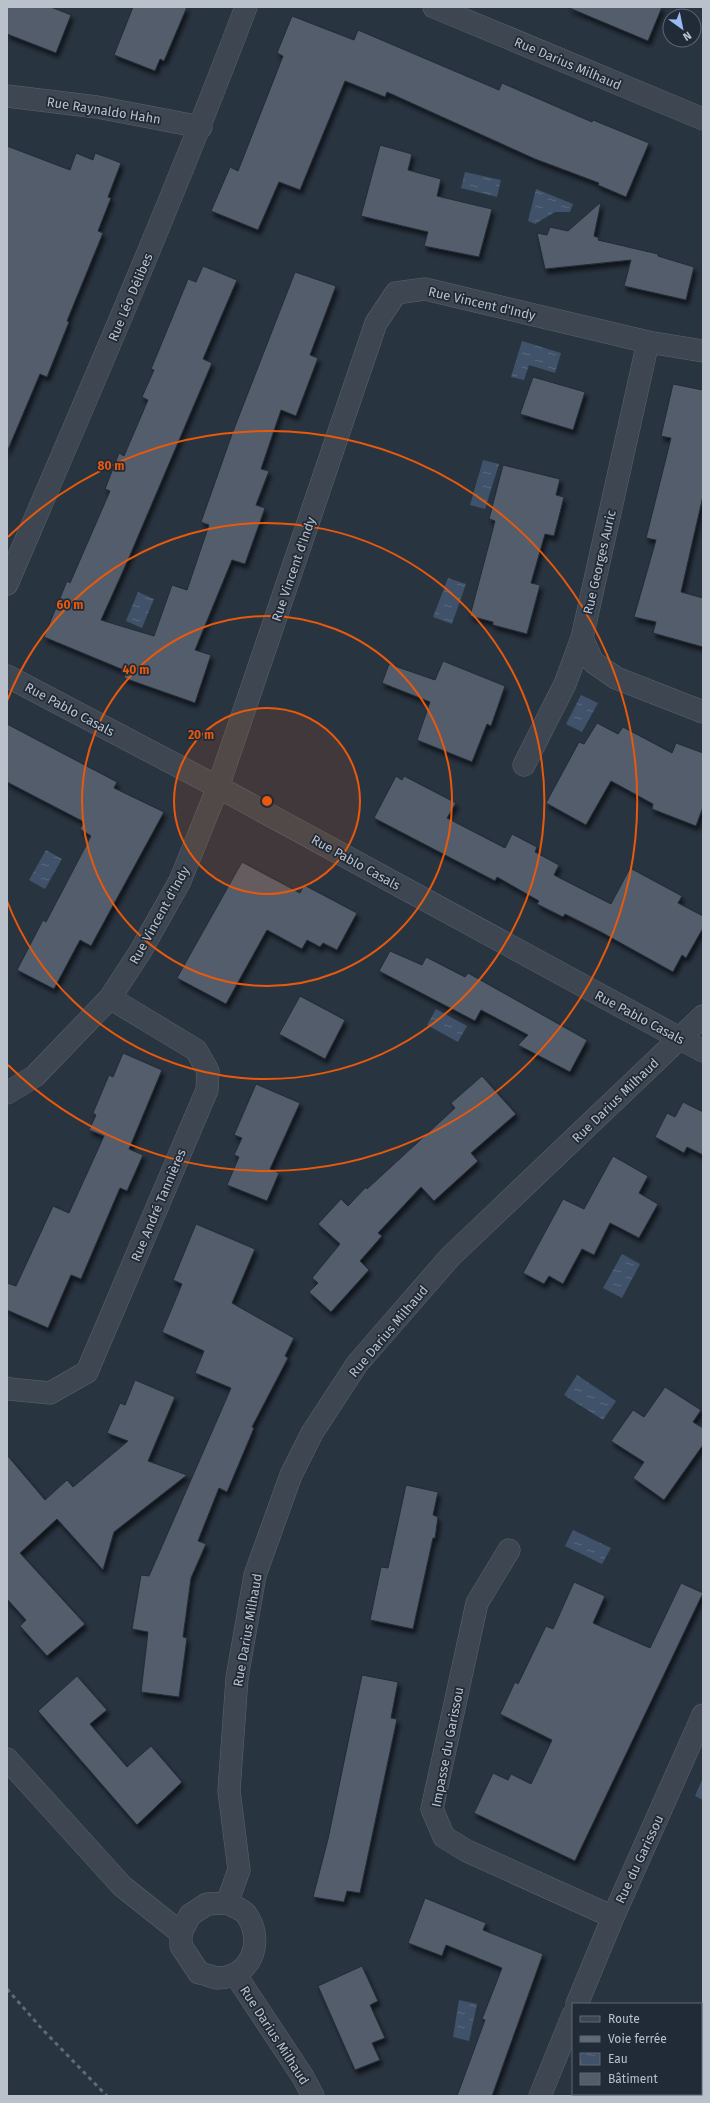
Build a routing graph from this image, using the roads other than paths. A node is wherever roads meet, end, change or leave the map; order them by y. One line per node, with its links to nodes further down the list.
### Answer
1 (246, 7): 5 (street, Rue Léo Délibes)
2 (434, 7): 4 (street, Rue Darius Milhaud)
3 (7, 96): 5 (street, Rue Raynaldo Hahn)
4 (703, 119)
5 (201, 127): 8 (street, Rue Léo Délibes)
6 (648, 342): 7 (street, Rue Vincent d'Indy); 9 (street, Rue Georges Auric); 13 (street, Rue Vincent d'Indy)
7 (703, 351)
8 (7, 584)
9 (582, 638): 11 (street); 12 (street, Rue Georges Auric)
10 (7, 676): 13 (street, Rue Pablo Casals)
11 (703, 712)
12 (524, 765)
13 (218, 787): 14 (street, Rue Vincent d'Indy); 16 (street, Rue Pablo Casals)
14 (110, 998): 18 (street, Rue Vincent d'Indy); 19 (street, Rue André Tannières)
15 (703, 1016): 16 (street, Rue Darius Milhaud)
16 (680, 1038): 17 (street, Rue Pablo Casals); 23 (street, Rue Darius Milhaud)
17 (703, 1050)
18 (7, 1093)
19 (7, 1388)
20 (509, 1550): 24 (street, Impasse du Garissou)
21 (703, 1715): 24 (street, Rue du Garissou)
22 (7, 1760): 25 (street)
23 (227, 1903): 25 (street); 26 (street)
24 (613, 1917): 27 (street, Rue du Garissou)
25 (181, 1933): 26 (street)
26 (235, 1974): 29 (street, Rue Darius Milhaud)
27 (577, 2003)
28 (572, 2016): 30 (street)
29 (313, 2096)
30 (540, 2096)

